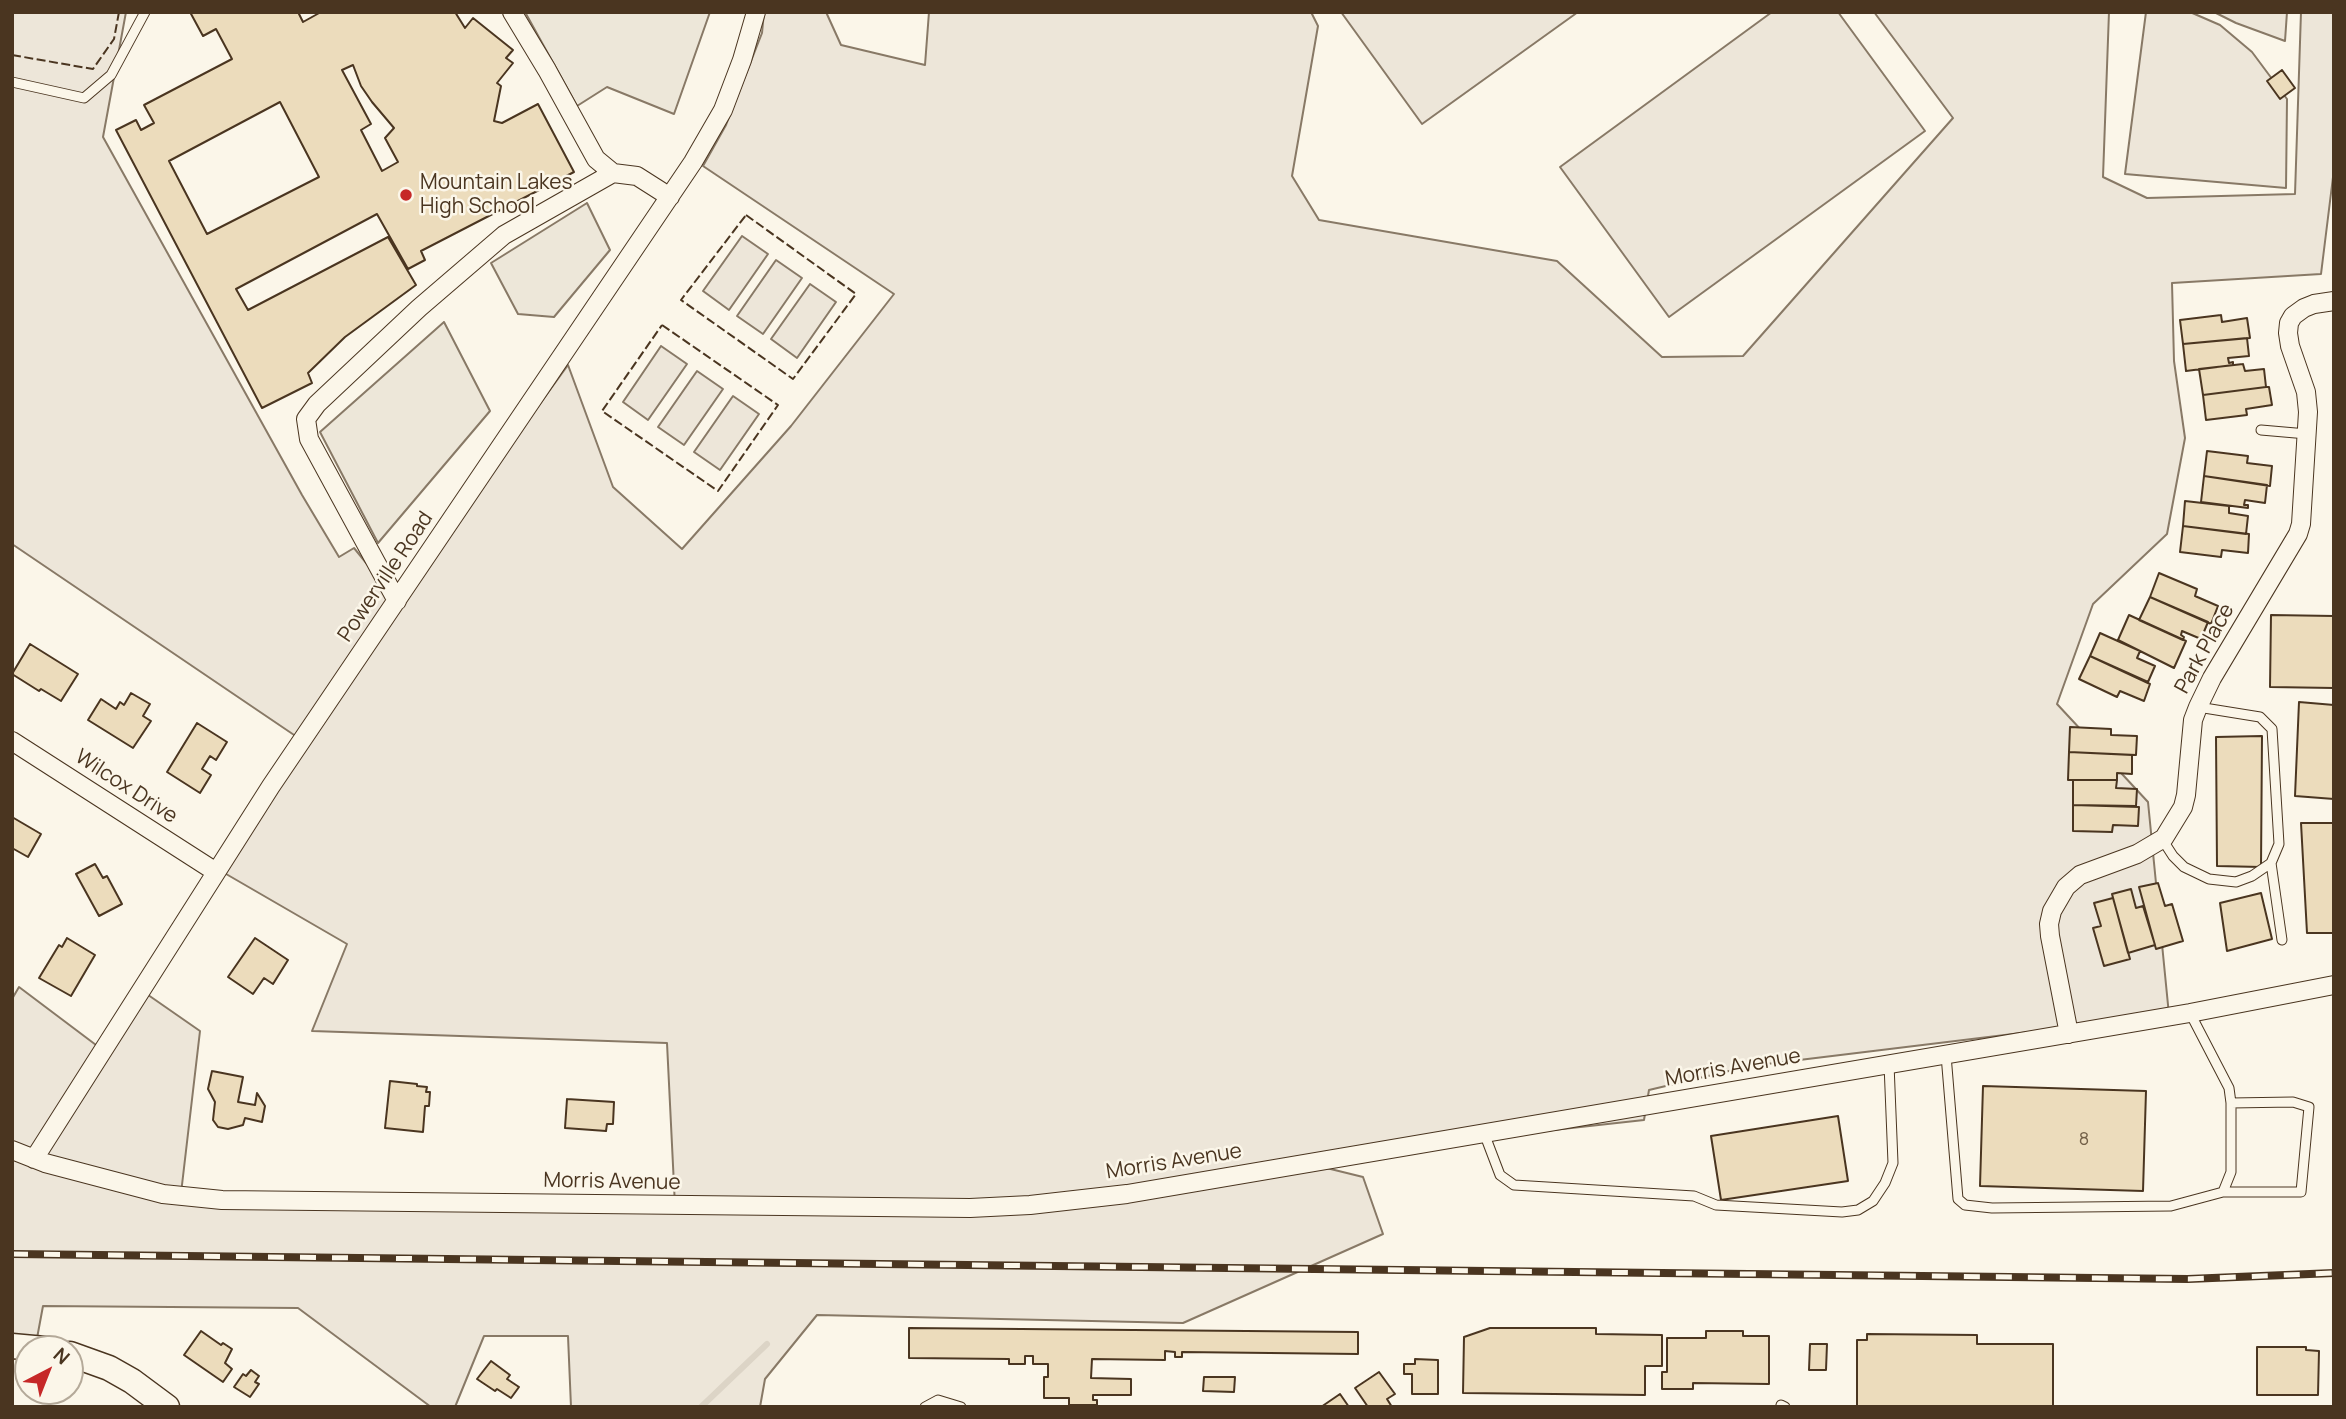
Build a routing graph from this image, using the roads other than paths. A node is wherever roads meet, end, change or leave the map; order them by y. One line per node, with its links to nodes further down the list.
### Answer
1 (145, 12): 4 (lane)
2 (512, 12): 5 (street)
3 (756, 12): 6 (street, Powerville Road)
4 (12, 82)
5 (613, 173): 6 (street); 10 (street)
6 (670, 197): 10 (street, Powerville Road)
7 (2334, 301): 9 (street, Park Place)
8 (2261, 430): 9 (lane)
9 (2307, 434): 11 (street, Park Place)
10 (397, 601): 15 (street, Powerville Road)
11 (2198, 707): 13 (street, Park Place); 14 (lane)
12 (12, 741): 15 (street, Wilcox Drive)
13 (2162, 839): 14 (lane); 19 (street, Park Place)
14 (2271, 863): 16 (lane)
15 (216, 872): 25 (street, Powerville Road)
16 (2282, 940)
17 (2334, 985): 18 (street, Morris Avenue)
18 (2190, 1013): 19 (street, Morris Avenue); 22 (lane)
19 (2069, 1034): 20 (street, Morris Avenue)
20 (1946, 1055): 21 (street, Morris Avenue); 26 (lane)
21 (1889, 1064): 23 (street, Morris Avenue); 23 (lane)
22 (2231, 1102): 26 (lane); 26 (lane)
23 (1484, 1133): 25 (street, Morris Avenue)
24 (12, 1150): 25 (street, Morris Avenue)
25 (34, 1159)
26 (2223, 1192)
27 (84, 1359): 28 (street)
28 (167, 1407)
29 (925, 1407): 30 (lane)
30 (961, 1407)

